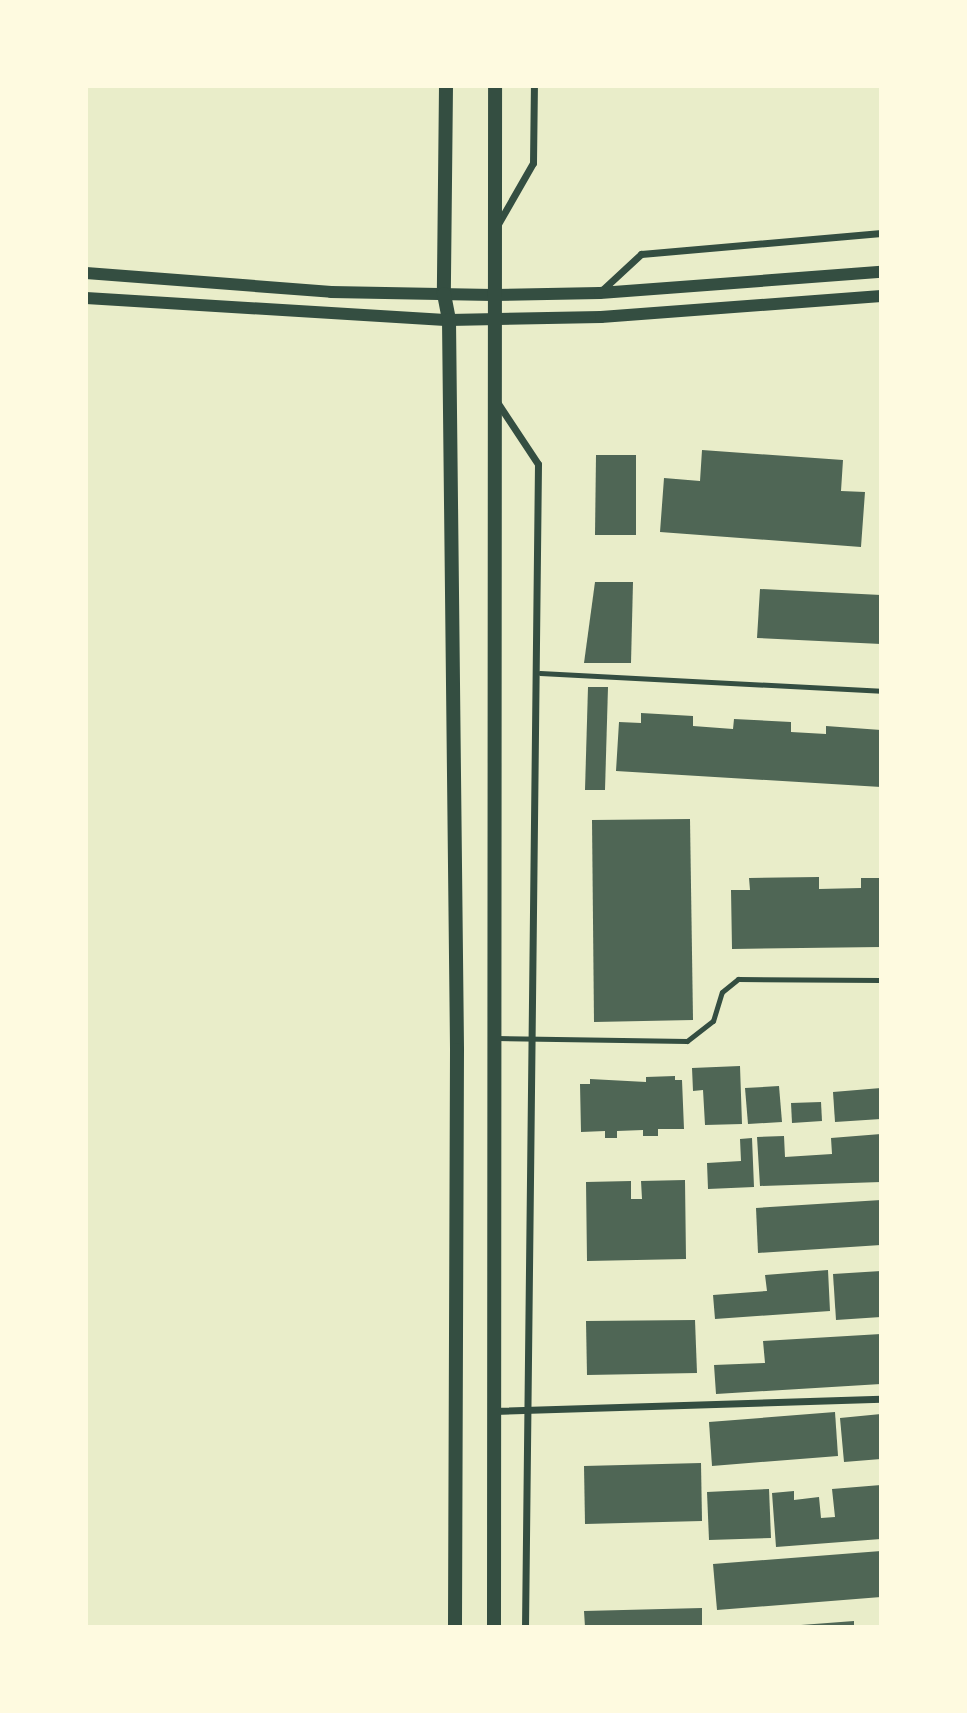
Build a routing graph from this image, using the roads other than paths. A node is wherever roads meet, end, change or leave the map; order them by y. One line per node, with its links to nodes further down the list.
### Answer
1 (446, 86): 9 (main road)
2 (495, 86): 4 (main road)
3 (534, 86): 4 (street)
4 (494, 231): 10 (main road)
5 (881, 233): 8 (street)
6 (881, 272): 8 (street)
7 (86, 273): 9 (street)
8 (600, 293): 10 (street)
9 (444, 294): 10 (street); 14 (main road)
10 (493, 295): 13 (main road)
11 (881, 296): 13 (street)
12 (86, 298): 14 (street)
13 (497, 319): 14 (street); 15 (main road)
14 (449, 320): 24 (main road)
15 (496, 402): 16 (street); 19 (main road)
16 (540, 673): 17 (lane); 20 (street)
17 (881, 691)
18 (881, 980): 20 (lane)
19 (493, 1038): 20 (lane); 23 (main road)
20 (533, 1038): 22 (street)
21 (881, 1399): 22 (street)
22 (527, 1410): 23 (street); 26 (street)
23 (494, 1411): 25 (main road)
24 (455, 1627)
25 (494, 1627)
26 (526, 1627)

